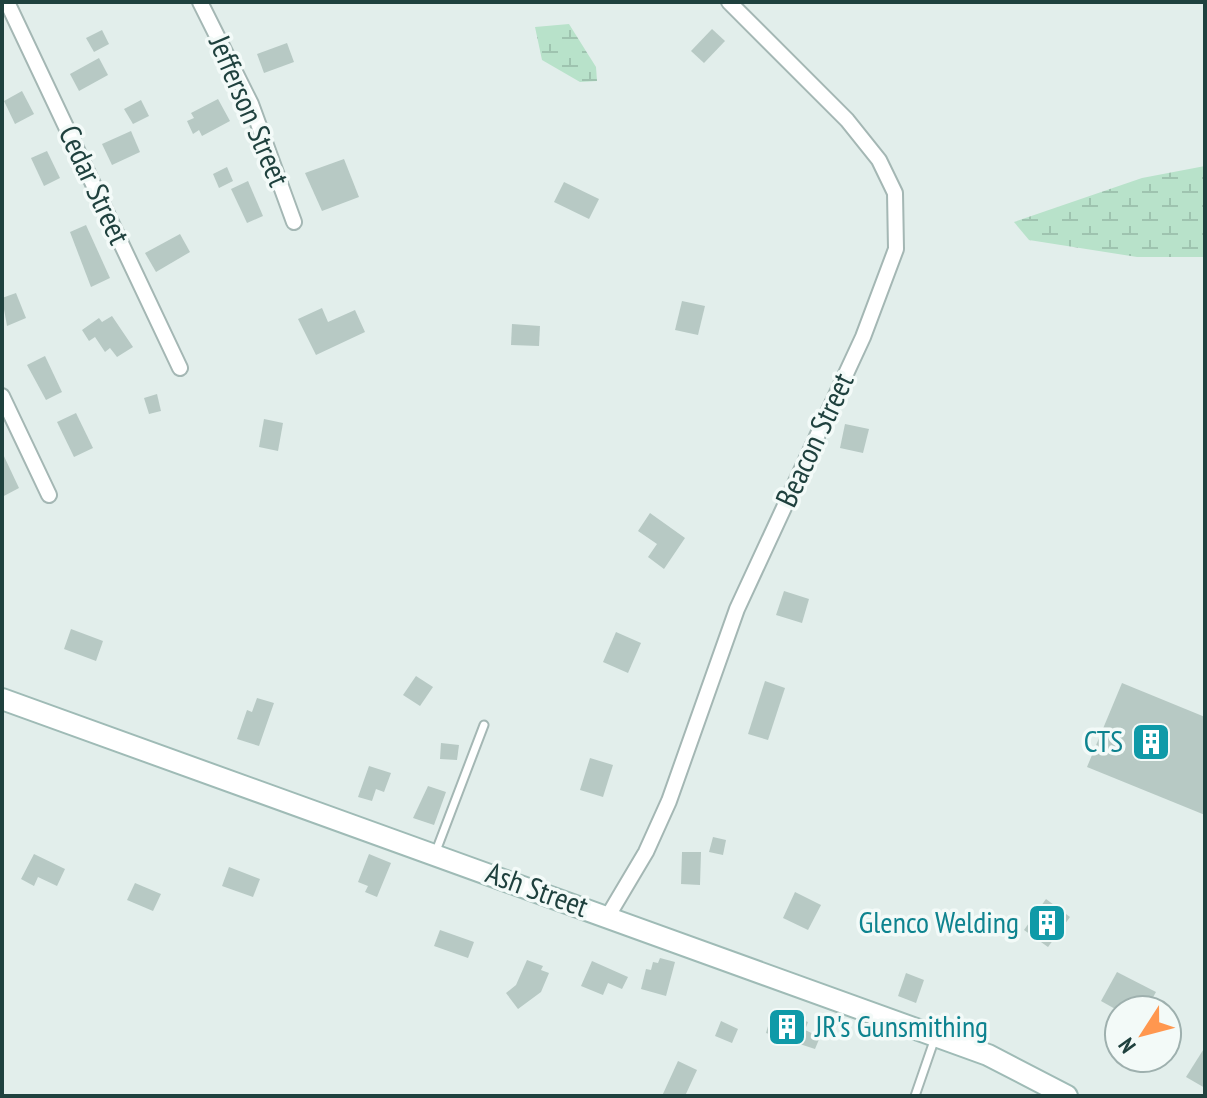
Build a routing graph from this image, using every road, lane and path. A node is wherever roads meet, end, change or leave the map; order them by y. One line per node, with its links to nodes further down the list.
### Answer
1 (7, 2): 5 (street, Cedar Street)
2 (200, 2): 4 (street, Jefferson Street)
3 (729, 2): 11 (street, Beacon Street)
4 (294, 222)
5 (180, 368)
6 (2, 396): 7 (street)
7 (49, 495)
8 (2, 699): 10 (street, Ash Street)
9 (484, 725): 10 (lane)
10 (435, 853): 11 (street, Ash Street)
11 (608, 916): 12 (street, Ash Street)
12 (936, 1036): 13 (lane); 14 (street, Ash Street)
13 (915, 1096)
14 (1067, 1096)

